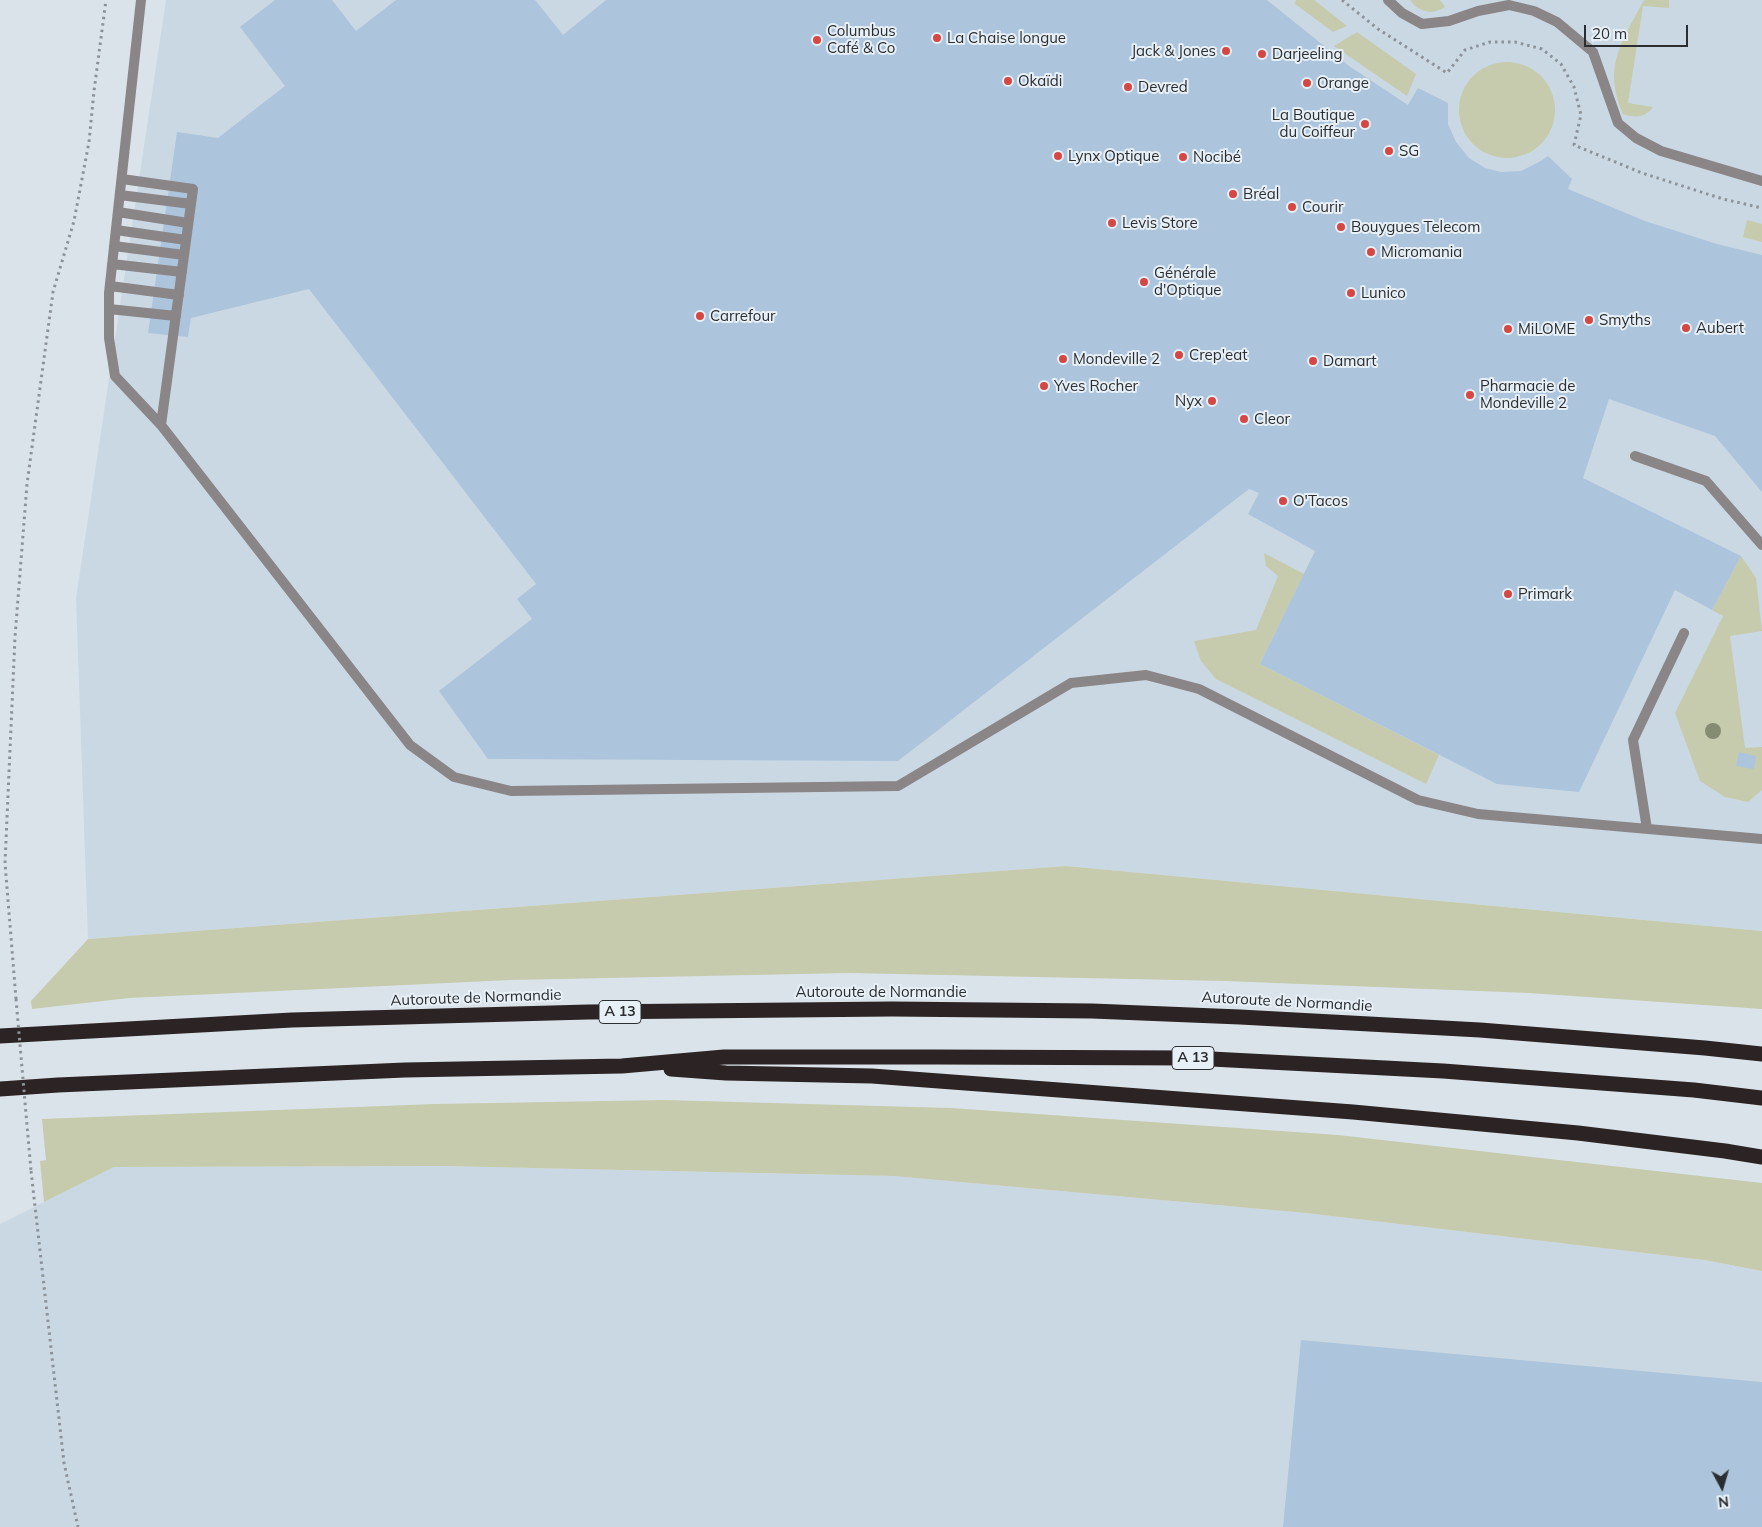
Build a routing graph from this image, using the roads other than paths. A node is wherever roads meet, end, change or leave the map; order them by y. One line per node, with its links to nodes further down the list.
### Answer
1 (141, 0): 3 (lane)
2 (1388, 0): 4 (lane)
3 (122, 179): 5 (lane); 6 (lane)
4 (1762, 180)
5 (120, 194): 6 (lane); 7 (lane)
6 (191, 204): 8 (lane)
7 (118, 212): 8 (lane); 9 (lane)
8 (188, 223): 10 (lane)
9 (116, 230): 10 (lane); 11 (lane)
10 (186, 240): 12 (lane)
11 (114, 246): 12 (lane); 13 (lane)
12 (184, 255): 14 (lane)
13 (112, 264): 14 (lane); 15 (lane)
14 (182, 272): 16 (lane)
15 (110, 286): 16 (lane); 17 (lane)
16 (179, 295): 18 (lane)
17 (109, 308): 18 (lane); 19 (lane)
18 (176, 316): 19 (lane)
19 (162, 425): 23 (lane)
20 (1635, 456): 21 (lane)
21 (1762, 545)
22 (1684, 633): 23 (lane)
23 (1647, 829): 24 (lane)
24 (1762, 840)
25 (0, 1036): 26 (highway, Autoroute de Normandie / A 13)
26 (1762, 1054)
27 (622, 1066): 28 (highway, A 13); 29 (highway, A 13); 30 (highway)
28 (0, 1089)
29 (1762, 1098)
30 (1762, 1157)

